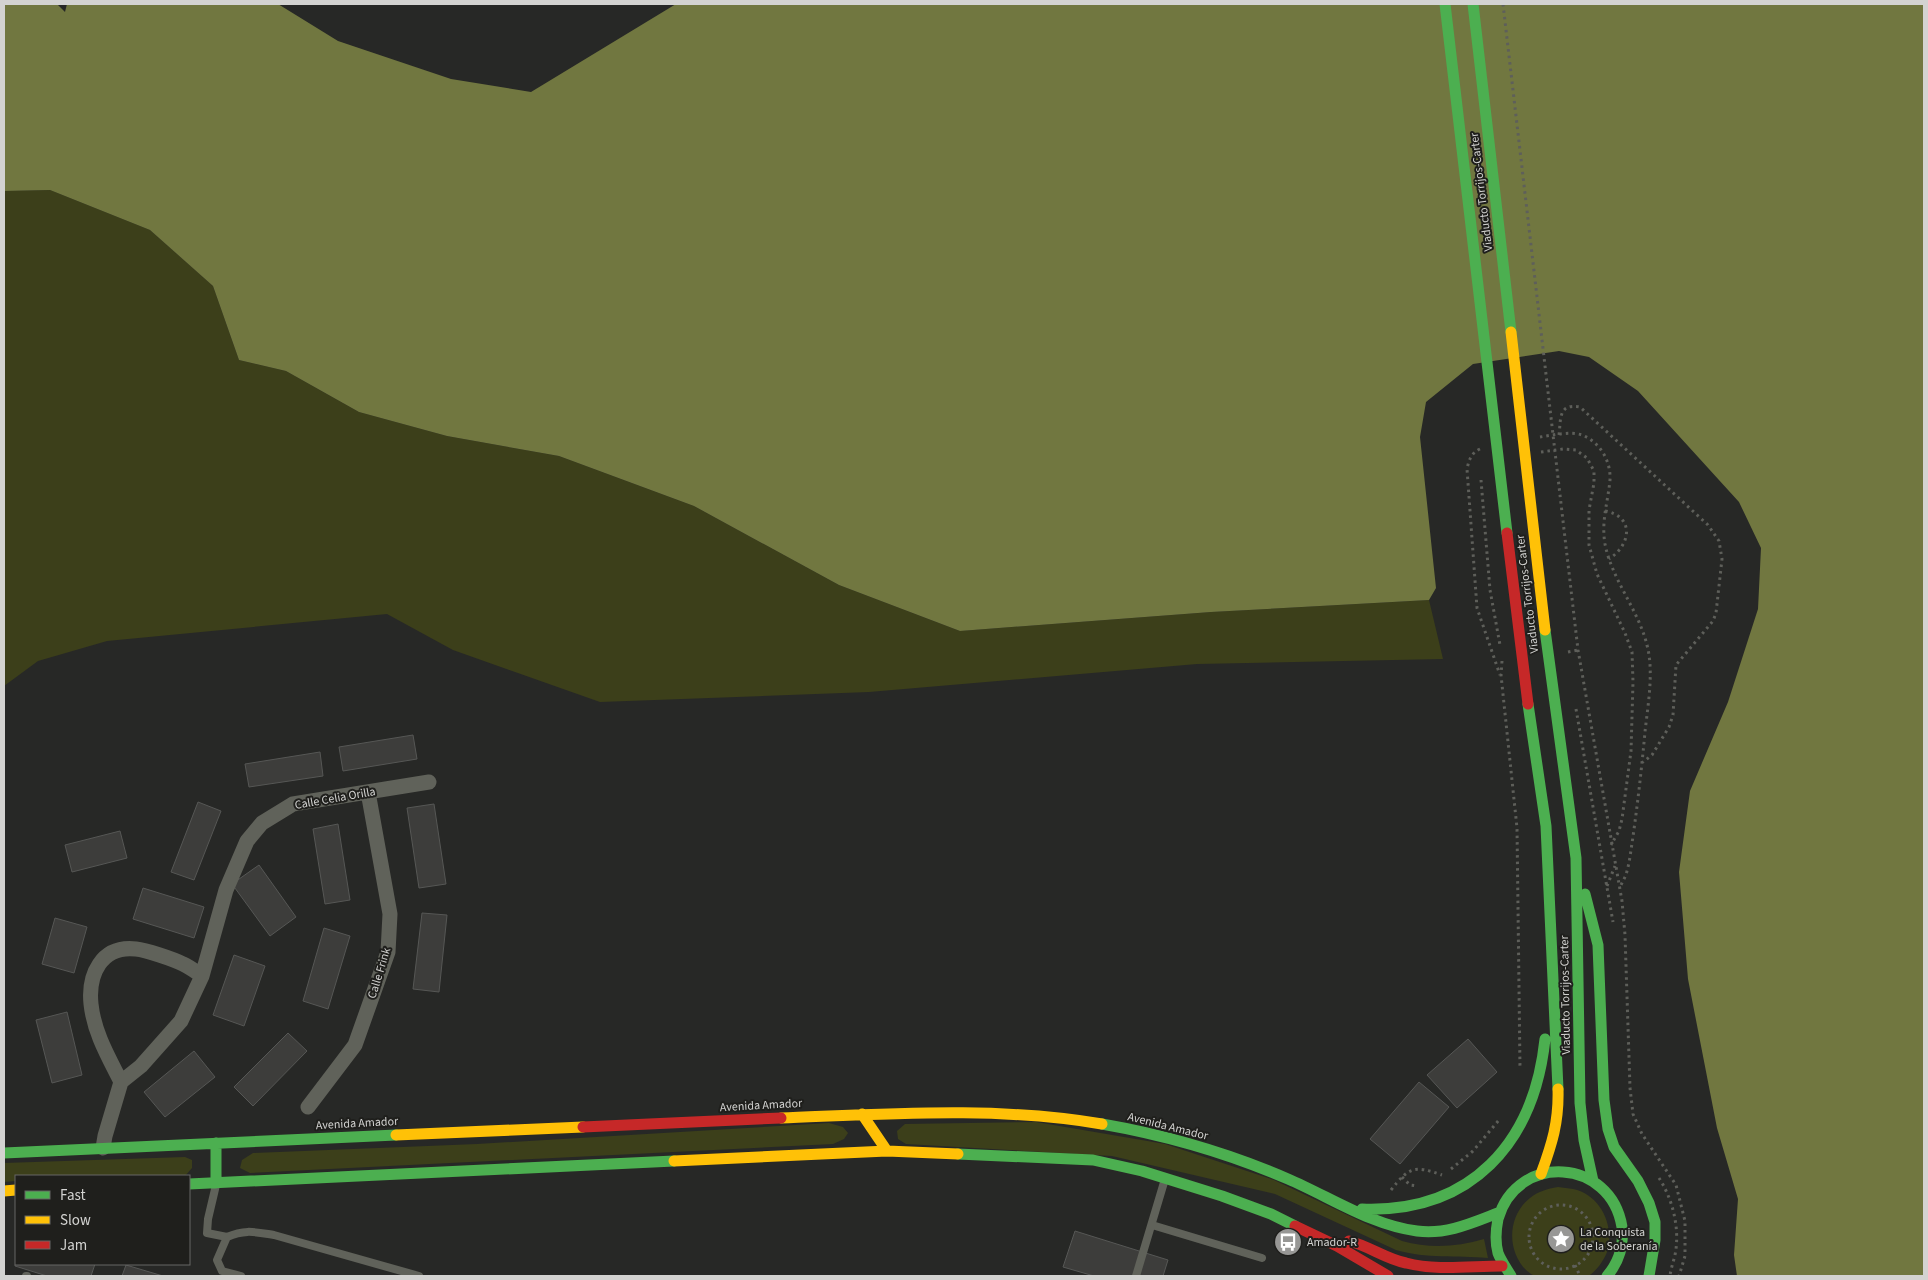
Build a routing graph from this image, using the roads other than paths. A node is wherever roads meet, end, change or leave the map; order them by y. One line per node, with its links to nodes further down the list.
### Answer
1 (1446, 4): 6 (main road, Viaducto Torrijos-Carter)
2 (1473, 4): 5 (main road, Viaducto Torrijos-Carter)
3 (429, 782): 4 (street, Calle Celia Orilla)
4 (368, 792): 7 (street, Calle Celia Orilla); 9 (street, Calle Frink)
5 (1576, 858): 17 (main road, Viaducto Torrijos-Carter); 33 (main road)
6 (1551, 942): 15 (main road, Viaducto Torrijos-Carter); 20 (main road)
7 (202, 976): 8 (street, Calle Celia Orilla); 8 (street)
8 (121, 1082): 12 (street)
9 (308, 1107)
10 (862, 1114): 11 (main road, Avenida Amador); 13 (main road); 20 (main road, Avenida Amador)
11 (216, 1143): 12 (main road, Avenida Amador); 18 (main road)
12 (103, 1148): 14 (main road, Avenida Amador)
13 (887, 1151): 16 (main road); 18 (main road)
14 (4, 1152)
15 (1541, 1174): 17 (main road); 21 (main road)
16 (1165, 1177): 22 (lane); 24 (main road)
17 (1594, 1181): 27 (main road)
18 (216, 1183): 19 (main road); 23 (lane)
19 (190, 1184)
20 (1347, 1208): 21 (main road, Avenida Amador)
21 (1498, 1213): 26 (main road)
22 (1152, 1225): 25 (lane); 30 (lane)
23 (227, 1237): 28 (lane); 29 (lane)
24 (1322, 1239): 26 (main road); 31 (main road)
25 (1262, 1258)
26 (1502, 1266): 32 (main road)
27 (1609, 1275)
28 (241, 1276)
29 (419, 1276)
30 (1136, 1276)
31 (1388, 1276)
32 (1511, 1276)
33 (1649, 1276)

